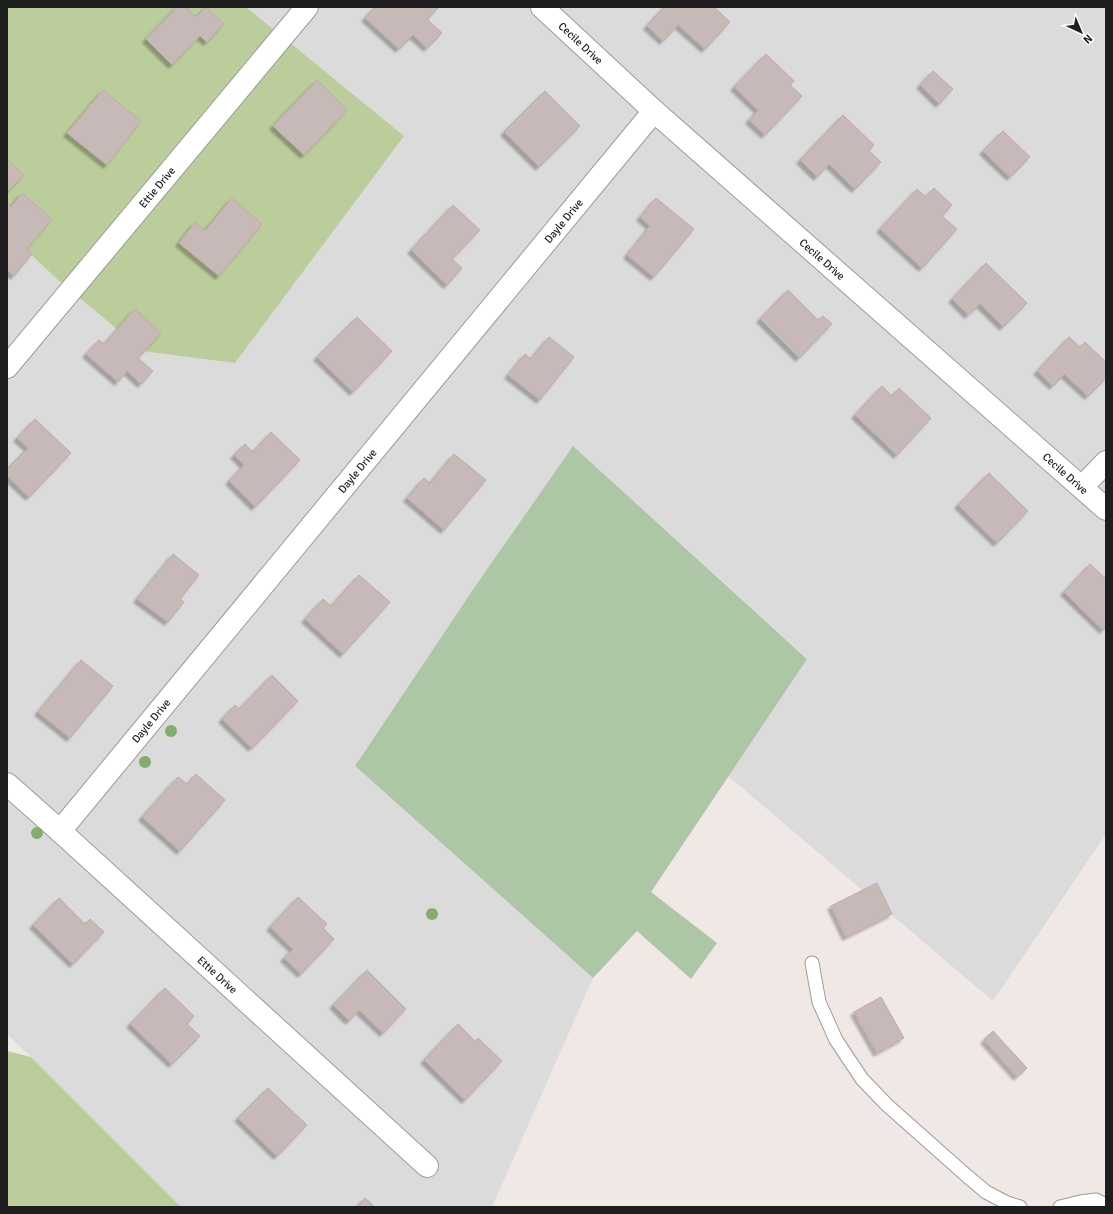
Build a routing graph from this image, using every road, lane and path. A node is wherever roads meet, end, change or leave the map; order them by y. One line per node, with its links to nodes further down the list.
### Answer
1 (307, 7): 4 (street, Ettie Drive)
2 (542, 7): 3 (street, Cecile Drive)
3 (654, 111): 6 (street, Cecile Drive); 9 (street, Dayle Drive)
4 (7, 367)
5 (1106, 462): 6 (street)
6 (1082, 487): 7 (street, Cecile Drive)
7 (1106, 509)
8 (7, 784): 9 (street, Ettie Drive)
9 (60, 831): 11 (street, Ettie Drive)
10 (812, 963): 13 (lane)
11 (427, 1166)
12 (1106, 1205): 14 (lane)
13 (1020, 1207)
14 (1060, 1207)

